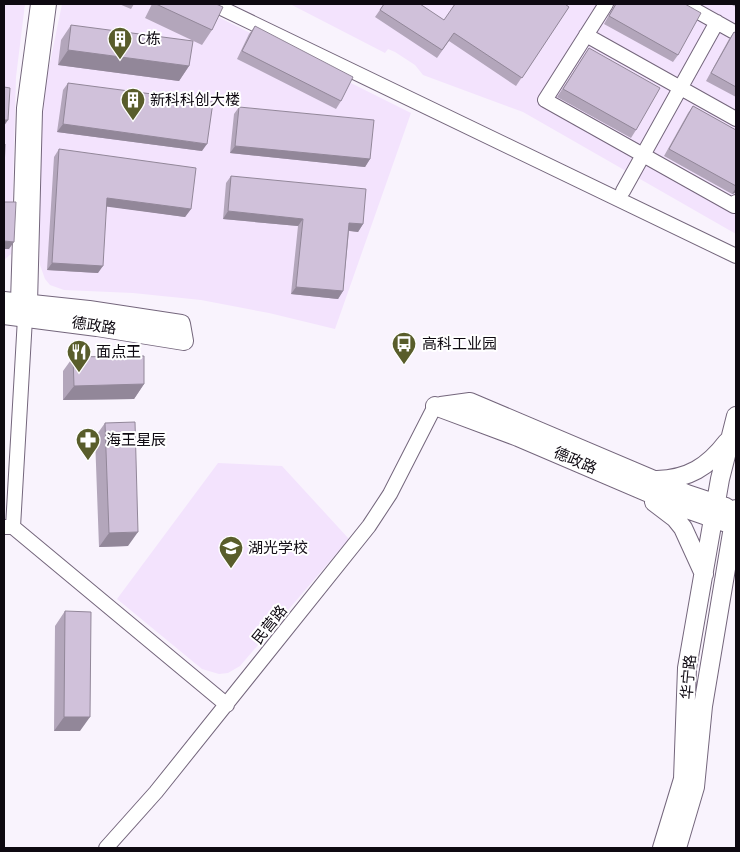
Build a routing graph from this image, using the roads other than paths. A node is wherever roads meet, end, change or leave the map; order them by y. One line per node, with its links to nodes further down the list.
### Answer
1 (38, 4): 17 (street)
2 (49, 4): 17 (street)
3 (213, 4): 16 (street)
4 (234, 4): 13 (street)
5 (606, 4): 9 (street)
6 (684, 4): 7 (street)
7 (717, 22): 8 (street); 10 (street)
8 (736, 33)
9 (586, 35): 10 (street); 12 (street)
10 (680, 88): 11 (street); 12 (street)
11 (736, 119)
12 (643, 155): 13 (street); 14 (street)
13 (623, 191): 15 (street)
14 (736, 202)
15 (736, 246)
16 (736, 256)
17 (19, 306): 17 (main road, 德政路); 18 (main road, 德政路); 26 (street)
18 (4, 315)
19 (435, 406): 22 (main road, 德政路); 23 (main road, 德政路); 30 (street, 民营路)
20 (736, 416): 21 (main road, 华宁路)
21 (730, 437): 22 (main road); 24 (main road, 华宁路)
22 (653, 480): 24 (main road, 德政路)
23 (630, 484): 24 (main road, 德政路); 28 (main road)
24 (715, 511): 25 (main road); 28 (main road, 华宁路)
25 (736, 516): 29 (main road, 华宁路)
26 (8, 527): 30 (street)
27 (736, 562): 29 (main road)
28 (704, 574): 32 (main road, 华宁路)
29 (725, 579): 33 (main road, 华宁路)
30 (227, 705): 31 (street, 民营路)
31 (106, 848)
32 (662, 848)
33 (677, 848)

